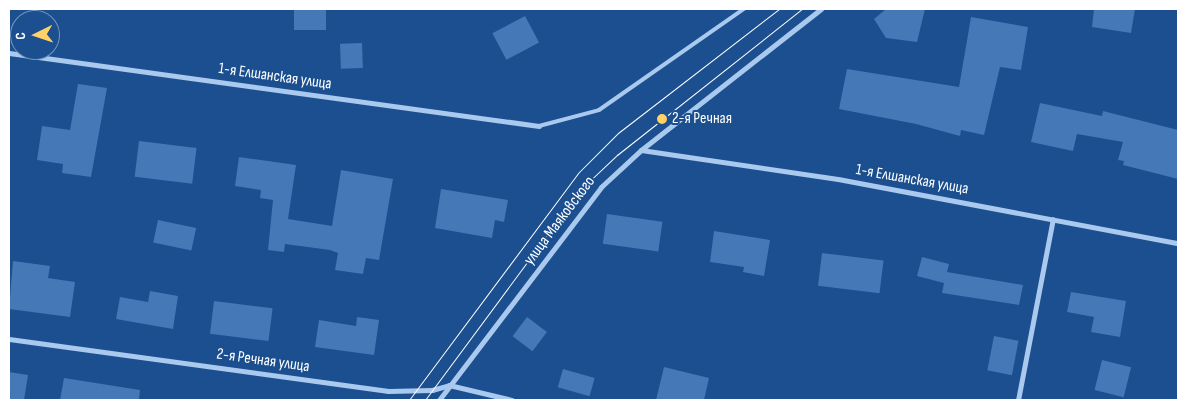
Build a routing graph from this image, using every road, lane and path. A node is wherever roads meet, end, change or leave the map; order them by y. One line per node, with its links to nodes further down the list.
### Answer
1 (744, 9): 4 (lane)
2 (821, 9): 5 (street, улица Маяковского)
3 (9, 53): 4 (street, 1-я Елшанская улица)
4 (539, 126)
5 (641, 150): 6 (street, 1-я Елшанская улица); 9 (street, улица Маяковского)
6 (1053, 218): 7 (street, 1-я Елшанская улица); 12 (street)
7 (1178, 243)
8 (9, 339): 9 (street, 2-я Речная улица)
9 (449, 385): 10 (street, улица Маяковского); 11 (street, 2-я Речная улица)
10 (439, 400)
11 (512, 400)
12 (1018, 400)

